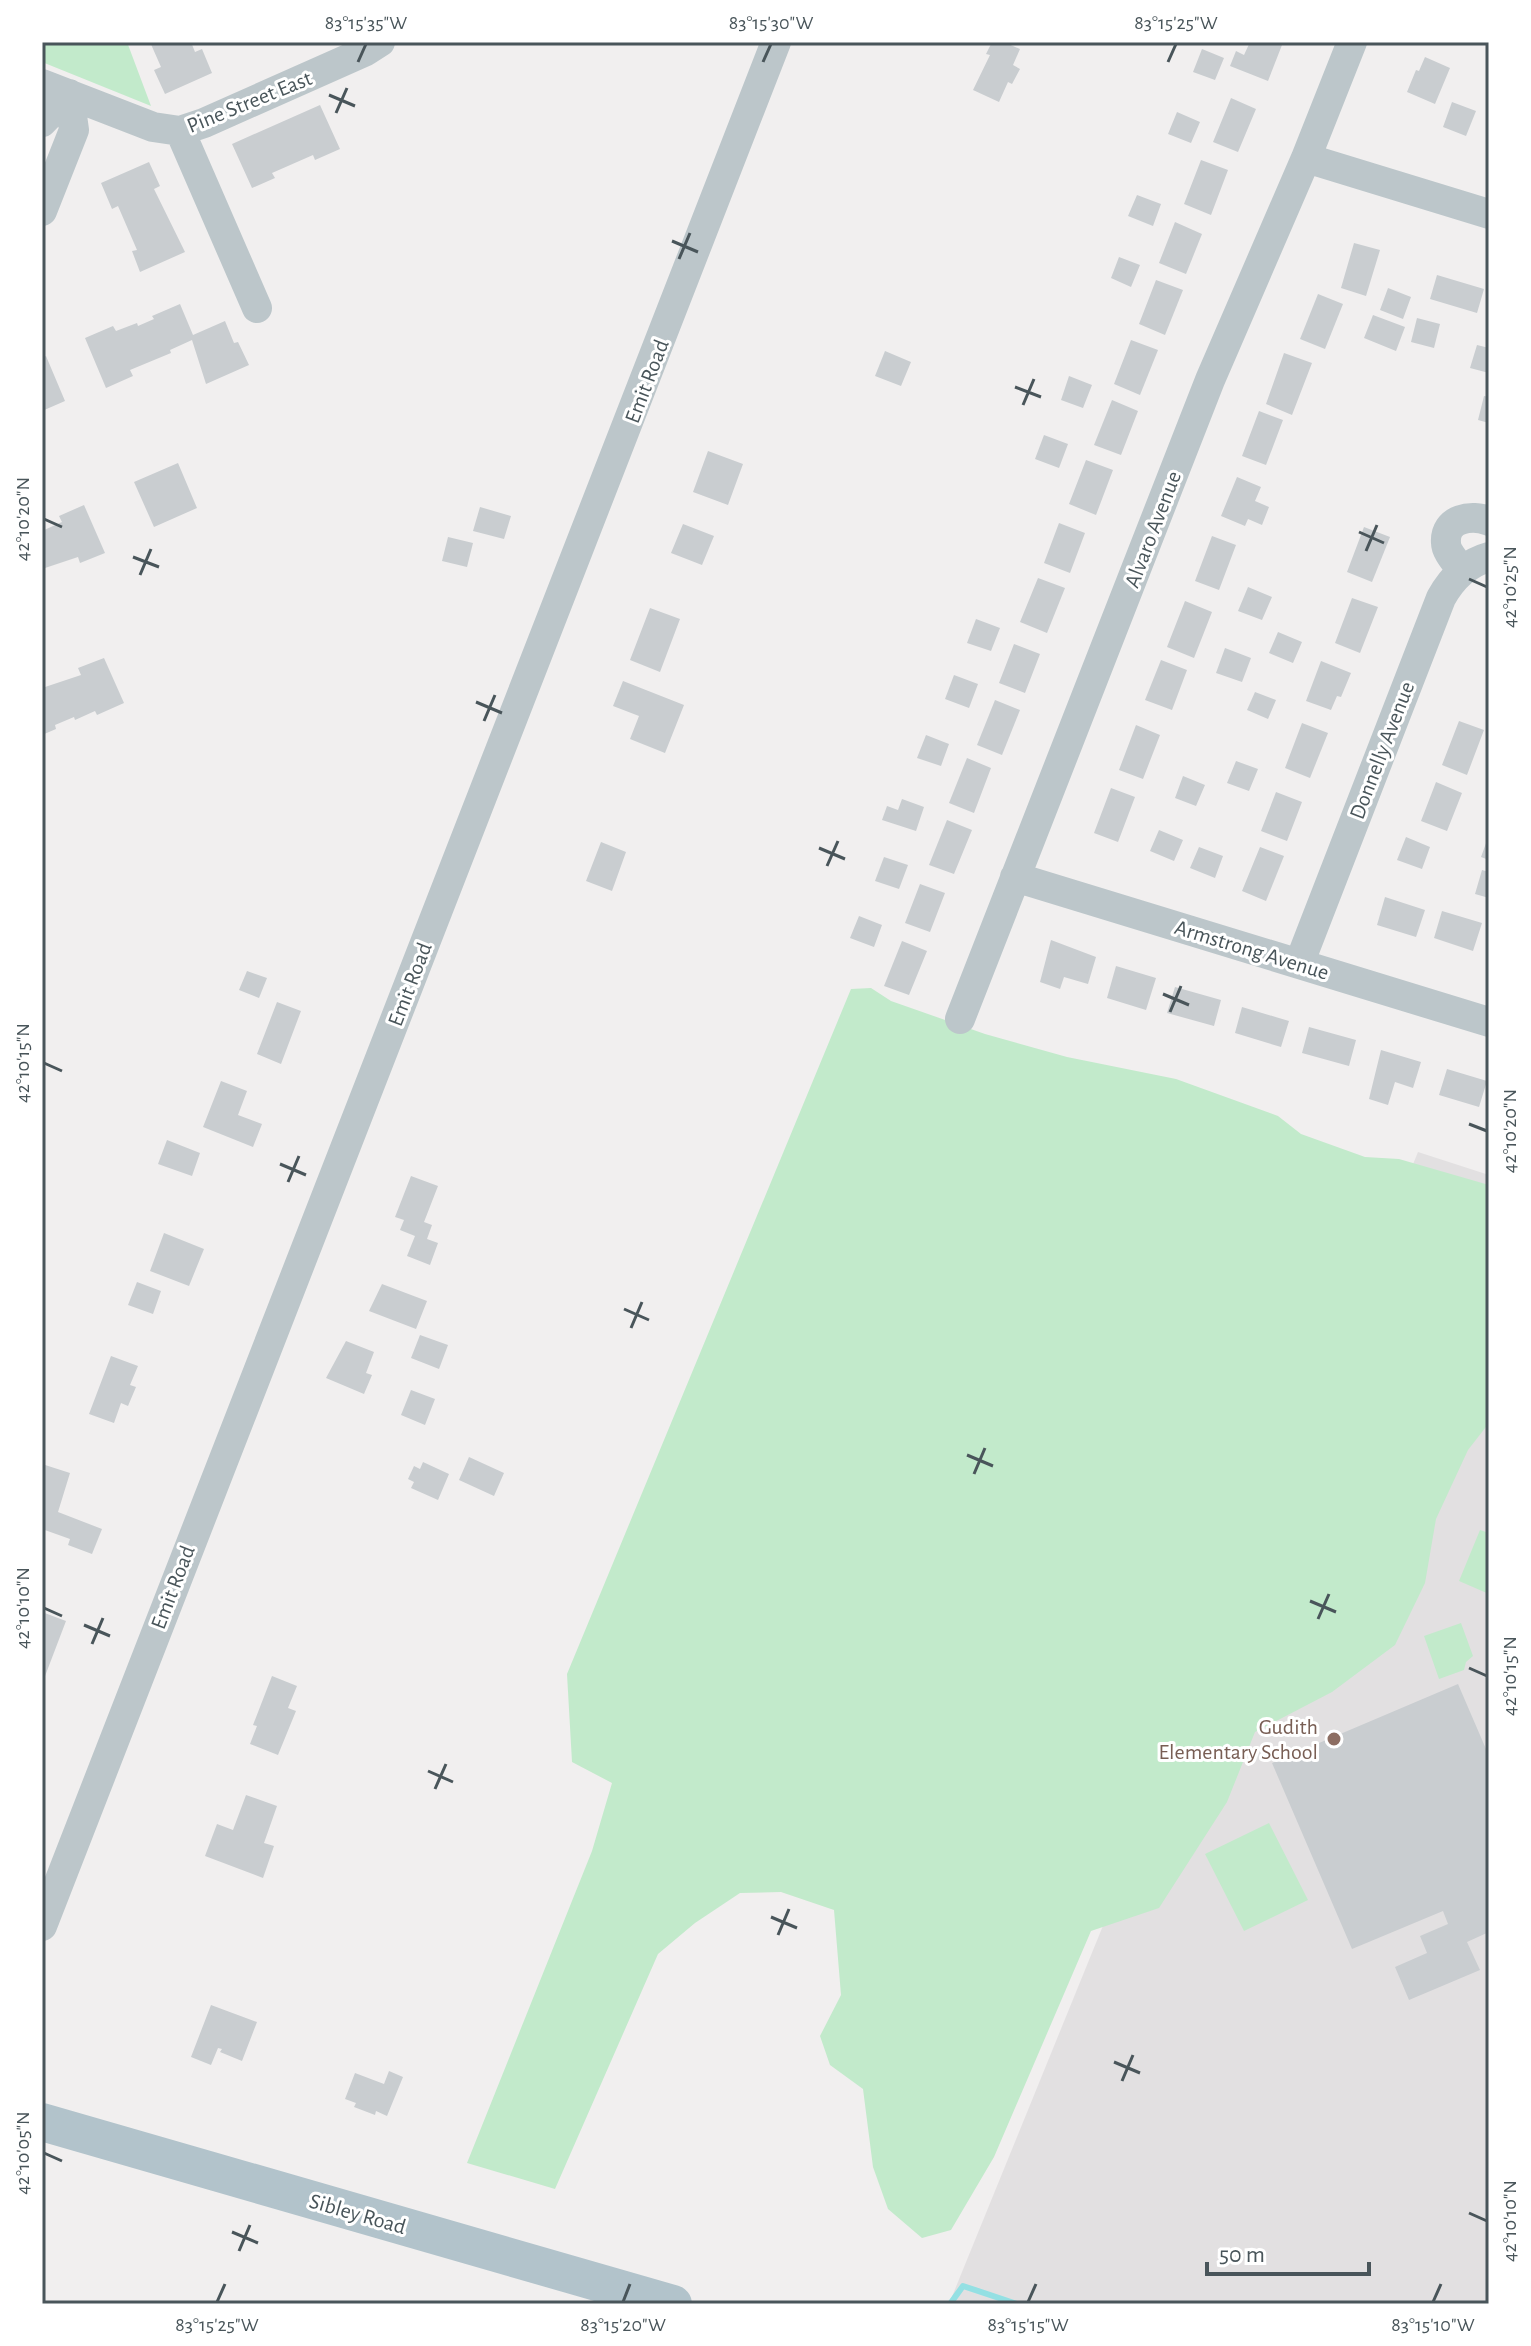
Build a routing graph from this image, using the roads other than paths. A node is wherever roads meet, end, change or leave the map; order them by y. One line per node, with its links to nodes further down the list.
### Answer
1 (380, 42): 6 (street, Pine Street East)
2 (776, 42): 18 (street, Emit Road)
3 (1352, 42): 7 (street, Alvaro Avenue)
4 (55, 89): 5 (street); 6 (street, Pine Street East); 8 (street)
5 (42, 122)
6 (180, 131): 10 (street)
7 (1306, 158): 9 (street); 14 (street, Alvaro Avenue)
8 (42, 211)
9 (1489, 214)
10 (257, 308)
11 (1489, 521): 13 (street)
12 (1489, 557): 13 (street, Donnelly Avenue)
13 (1462, 571): 15 (street, Donnelly Avenue)
14 (1015, 877): 15 (street, Armstrong Avenue); 16 (street, Alvaro Avenue)
15 (1299, 964): 17 (street, Armstrong Avenue)
16 (960, 1019)
17 (1489, 1022)
18 (42, 1926)
19 (42, 2122): 20 (main road, Sibley Road)
20 (673, 2304)

